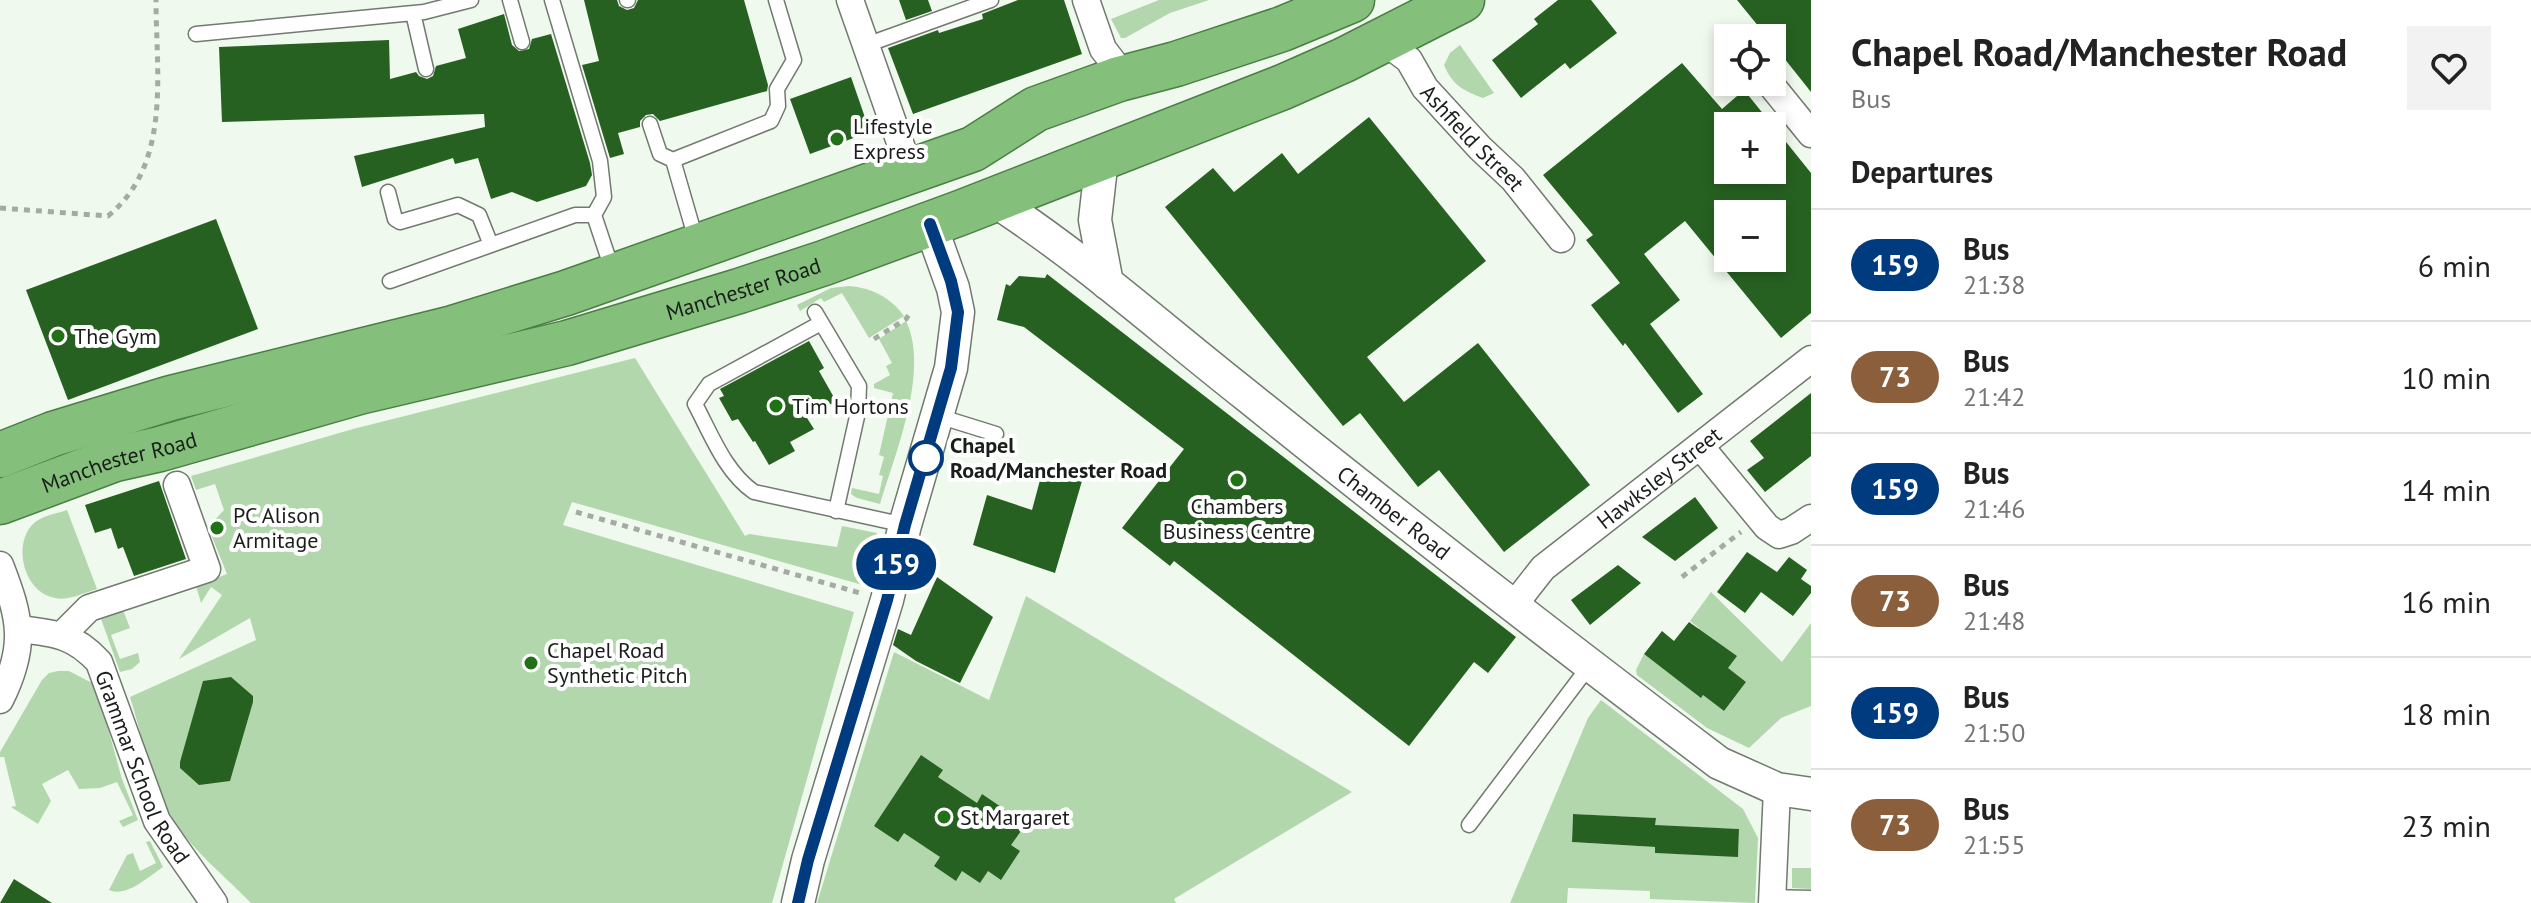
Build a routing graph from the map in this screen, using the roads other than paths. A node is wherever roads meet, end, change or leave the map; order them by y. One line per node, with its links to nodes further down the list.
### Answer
1 (471, 0): 10 (lane)
2 (510, 0): 13 (lane)
3 (552, 0): 26 (lane)
4 (776, 0): 22 (lane)
5 (850, 0): 14 (street)
6 (991, 0): 14 (lane)
7 (1086, 0): 16 (street)
8 (1415, 0): 11 (highway)
9 (1462, 0): 11 (highway, Manchester Road)
10 (419, 8): 12 (lane); 15 (lane)
11 (1366, 15): 16 (highway, Manchester Road); 21 (highway, Manchester Road); 28 (street, Ashfield Street)
12 (196, 34)
13 (522, 42)
14 (866, 45): 23 (street)
15 (426, 69)
16 (1119, 79): 20 (highway, Manchester Road)
17 (1780, 96): 19 (street)
18 (650, 124): 22 (lane)
19 (1811, 134)
20 (973, 149): 23 (highway, Manchester Road); 25 (highway)
21 (1102, 158): 25 (highway, Manchester Road); 33 (street)
22 (673, 160): 30 (lane)
23 (910, 171): 27 (highway); 30 (highway, Manchester Road)
24 (388, 192): 29 (lane)
25 (992, 199): 27 (highway, Manchester Road); 33 (street, Chamber Road)
26 (594, 215): 29 (lane); 31 (lane)
27 (930, 224): 35 (street); 39 (highway, Manchester Road)
28 (1561, 239)
29 (491, 245): 32 (lane)
30 (698, 247): 31 (highway, Manchester Road)
31 (615, 277): 38 (highway, Manchester Road)
32 (390, 281)
33 (1107, 283): 47 (street, Chamber Road)
34 (1811, 359): 37 (street, Hawksley Street)
35 (938, 416): 36 (lane); 45 (street)
36 (996, 434)
37 (1700, 446): 44 (street); 47 (street, Hawksley Street)
38 (0, 455)
39 (115, 459): 40 (highway); 42 (highway, Manchester Road)
40 (0, 480)
41 (177, 485): 49 (street)
42 (0, 502)
43 (836, 511): 43 (lane); 45 (lane)
44 (1809, 524)
45 (905, 525): 58 (street)
46 (0, 565): 48 (street)
47 (1514, 605): 50 (street, Chamber Road)
48 (20, 629): 49 (street, Grammar School Road); 51 (street)
49 (63, 634): 57 (street, Grammar School Road)
50 (1590, 665): 52 (street, Chamber Road); 54 (lane)
51 (0, 700)
52 (1777, 789): 53 (street, Chamber Road); 56 (street)
53 (1811, 794)
54 (1469, 825)
55 (1811, 898): 56 (lane)
56 (1772, 900)
57 (214, 903)
58 (798, 903)

